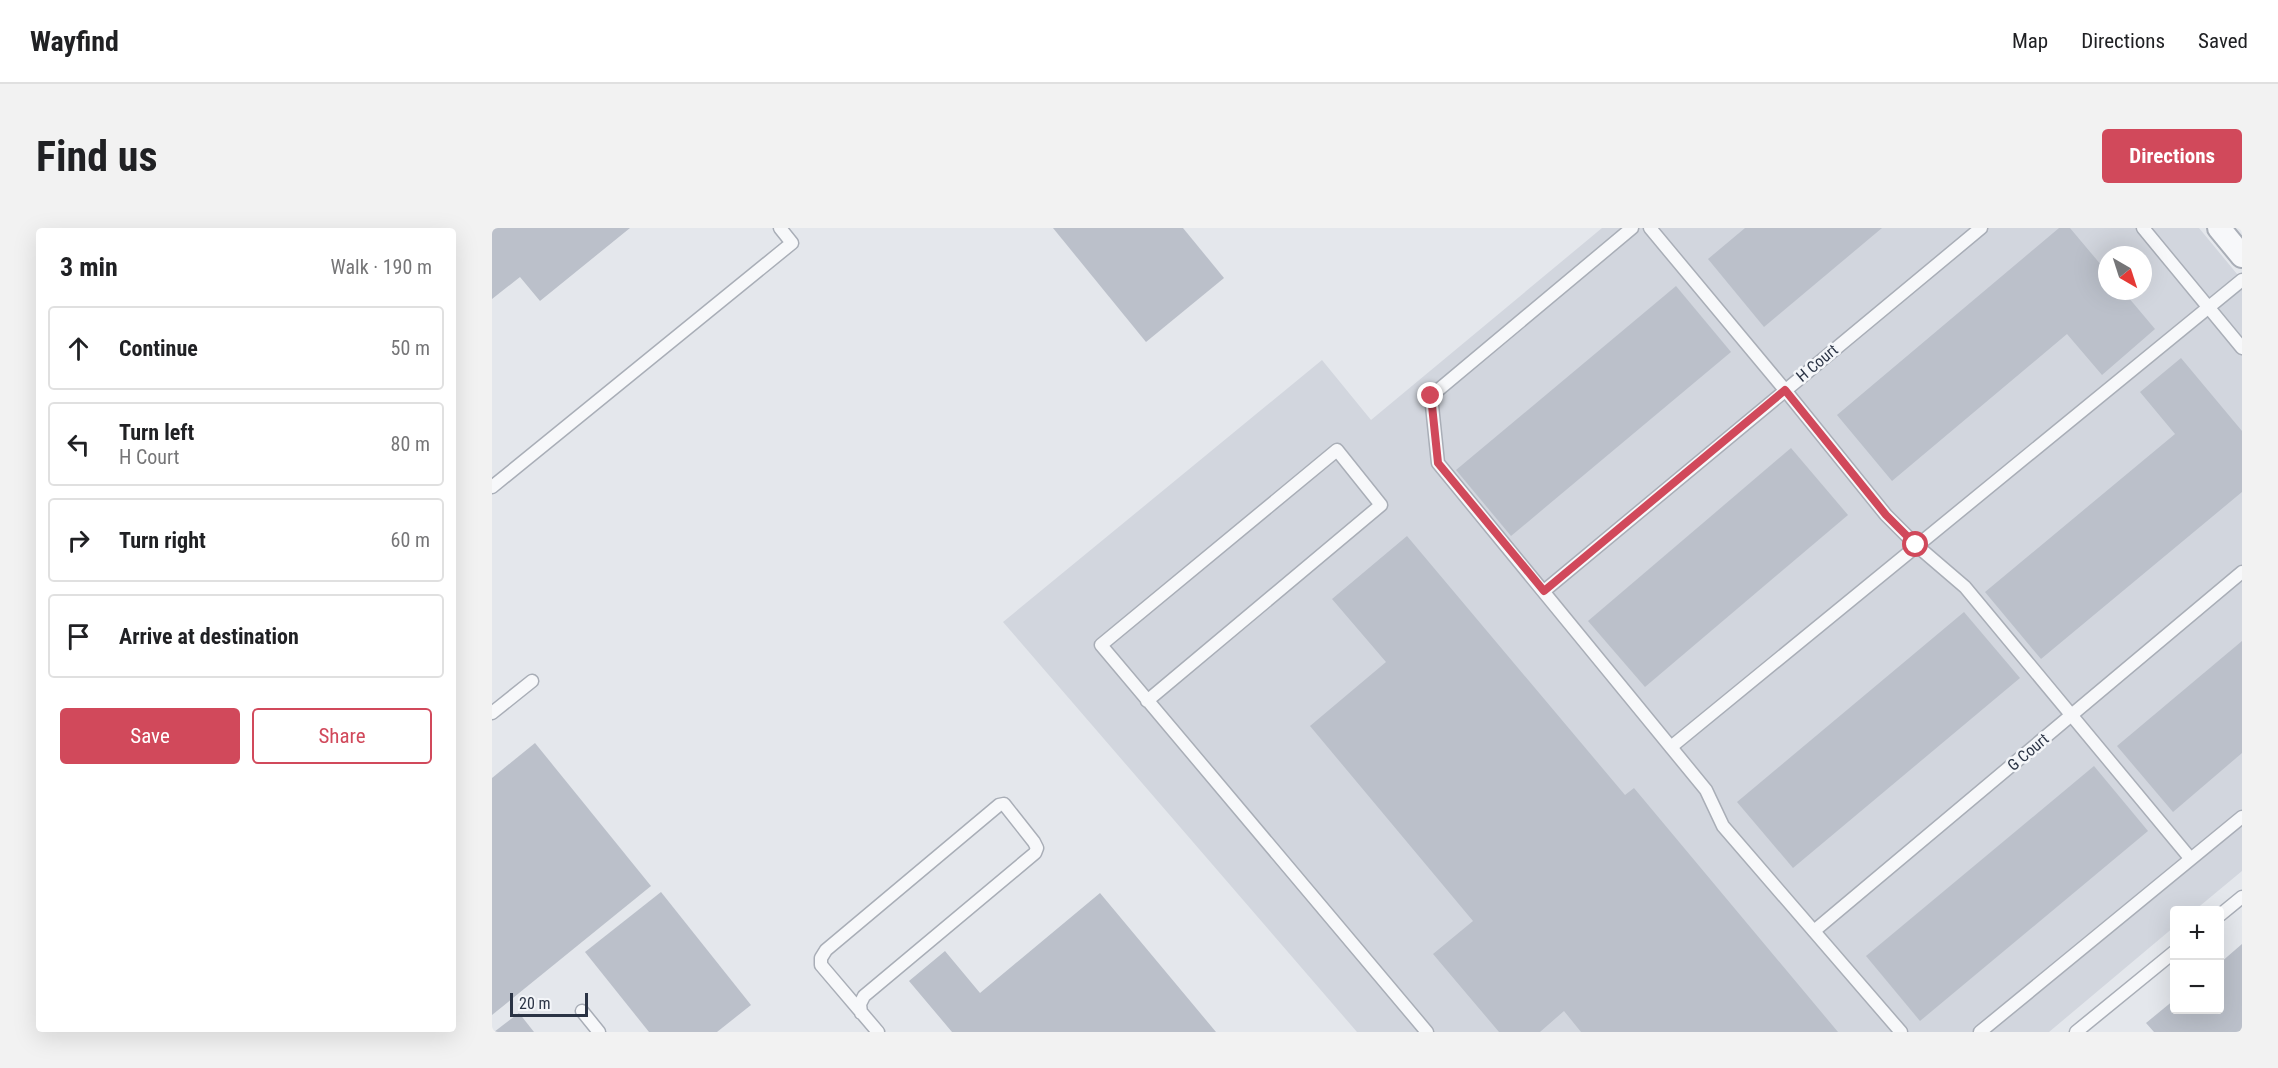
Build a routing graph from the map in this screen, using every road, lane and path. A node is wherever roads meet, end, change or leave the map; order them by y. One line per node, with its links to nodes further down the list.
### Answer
1 (780, 228): 12 (lane)
2 (1632, 228): 15 (lane)
3 (1650, 228): 11 (lane)
4 (1981, 228): 11 (lane, H Court)
5 (2143, 228): 9 (lane)
6 (2219, 228): 7 (street)
7 (2242, 256)
8 (2242, 280): 9 (lane)
9 (2208, 307): 10 (lane); 13 (lane)
10 (2242, 348)
11 (1785, 390): 13 (lane); 15 (lane, H Court)
12 (492, 487)
13 (1916, 545): 19 (lane); 20 (lane)
14 (2242, 572): 19 (lane, G Court)
15 (1544, 591): 20 (lane)
16 (532, 681): 18 (lane)
17 (1147, 701): 17 (lane); 31 (lane)
18 (492, 714)
19 (2072, 715): 22 (lane); 25 (lane, G Court)
20 (1671, 747): 25 (lane)
21 (2242, 817): 22 (lane)
22 (2190, 858): 33 (lane)
23 (2242, 897): 24 (lane)
24 (2224, 912)
25 (1814, 931): 32 (lane)
26 (2170, 956): 34 (lane)
27 (582, 1011): 29 (lane)
28 (861, 1013): 28 (lane); 30 (lane)
29 (599, 1032)
30 (878, 1032)
31 (1427, 1032)
32 (1901, 1032)
33 (1980, 1032)
34 (2076, 1032)

